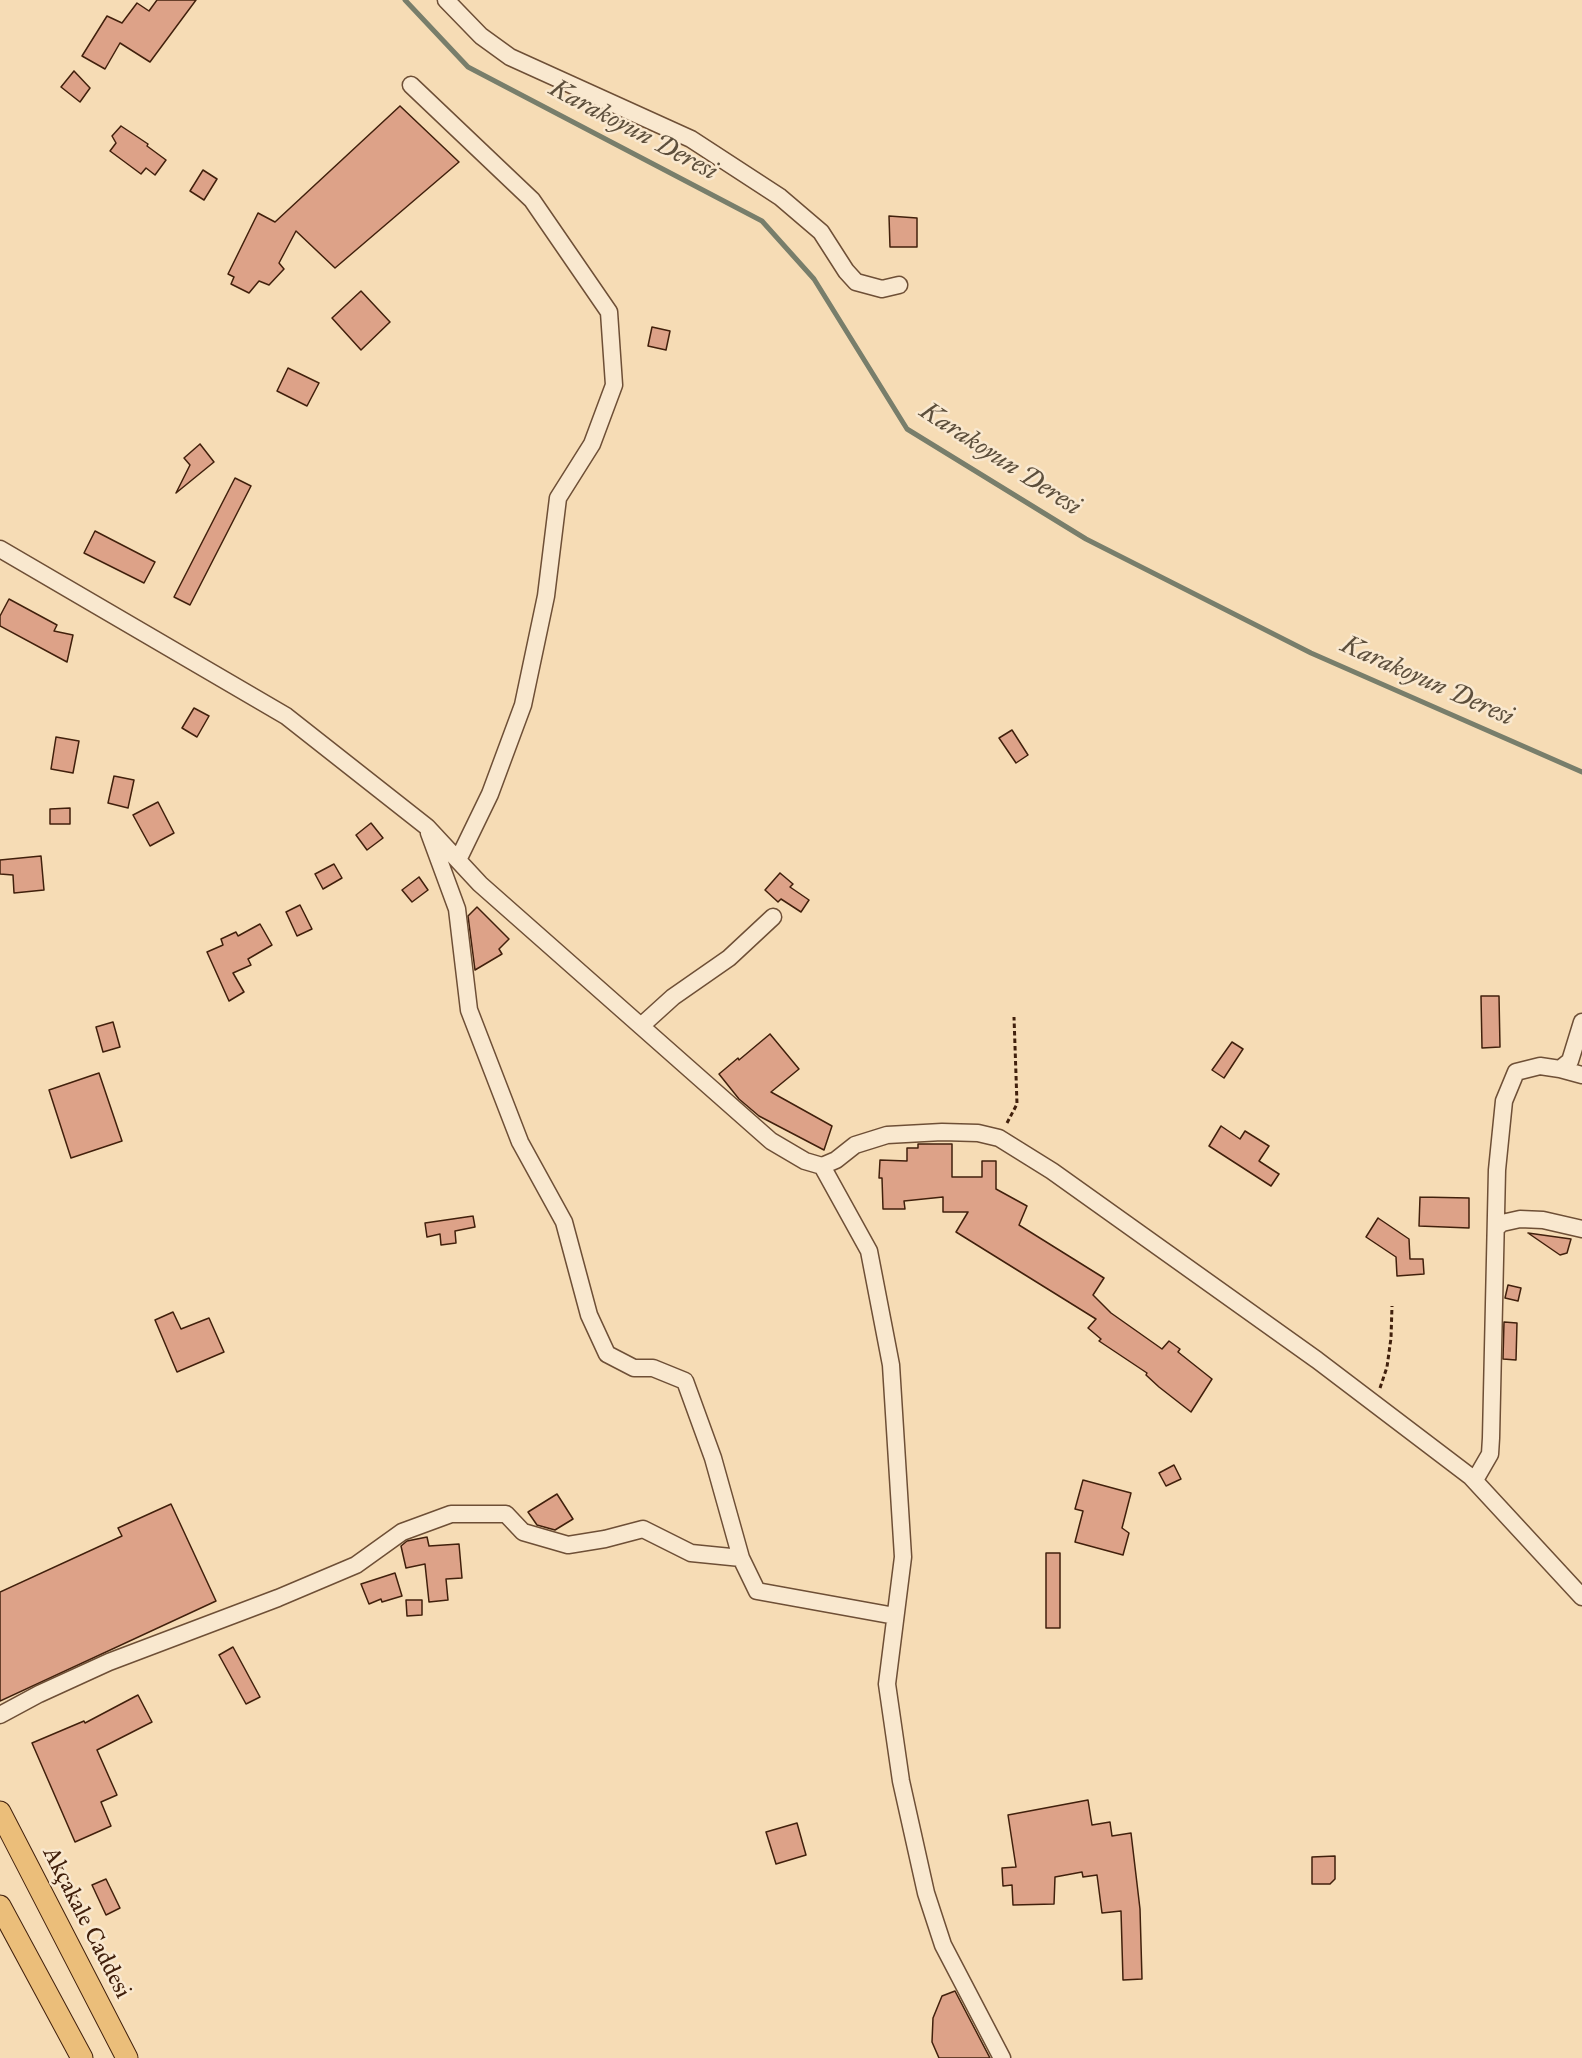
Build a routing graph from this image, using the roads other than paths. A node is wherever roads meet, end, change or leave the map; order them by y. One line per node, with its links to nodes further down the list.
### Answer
1 (446, 0): 3 (street)
2 (411, 85): 6 (street)
3 (899, 285)
4 (0, 549): 5 (street)
5 (427, 827): 6 (street); 16 (street)
6 (458, 860): 9 (street)
7 (774, 917): 9 (street)
8 (1582, 1022): 10 (street)
9 (640, 1026): 12 (street)
10 (1560, 1069): 11 (street); 13 (street)
11 (1582, 1075)
12 (822, 1166): 15 (street); 18 (street)
13 (1496, 1228): 14 (street); 15 (street)
14 (1582, 1229)
15 (1474, 1480): 17 (street)
16 (741, 1558): 18 (street); 19 (street)
17 (1582, 1597)
18 (895, 1616): 24 (street)
19 (0, 1714)
20 (0, 1812): 23 (main road, Akçakale Caddesi)
21 (0, 1906): 22 (main road)
22 (82, 2058)
23 (128, 2058)
24 (1002, 2058)

